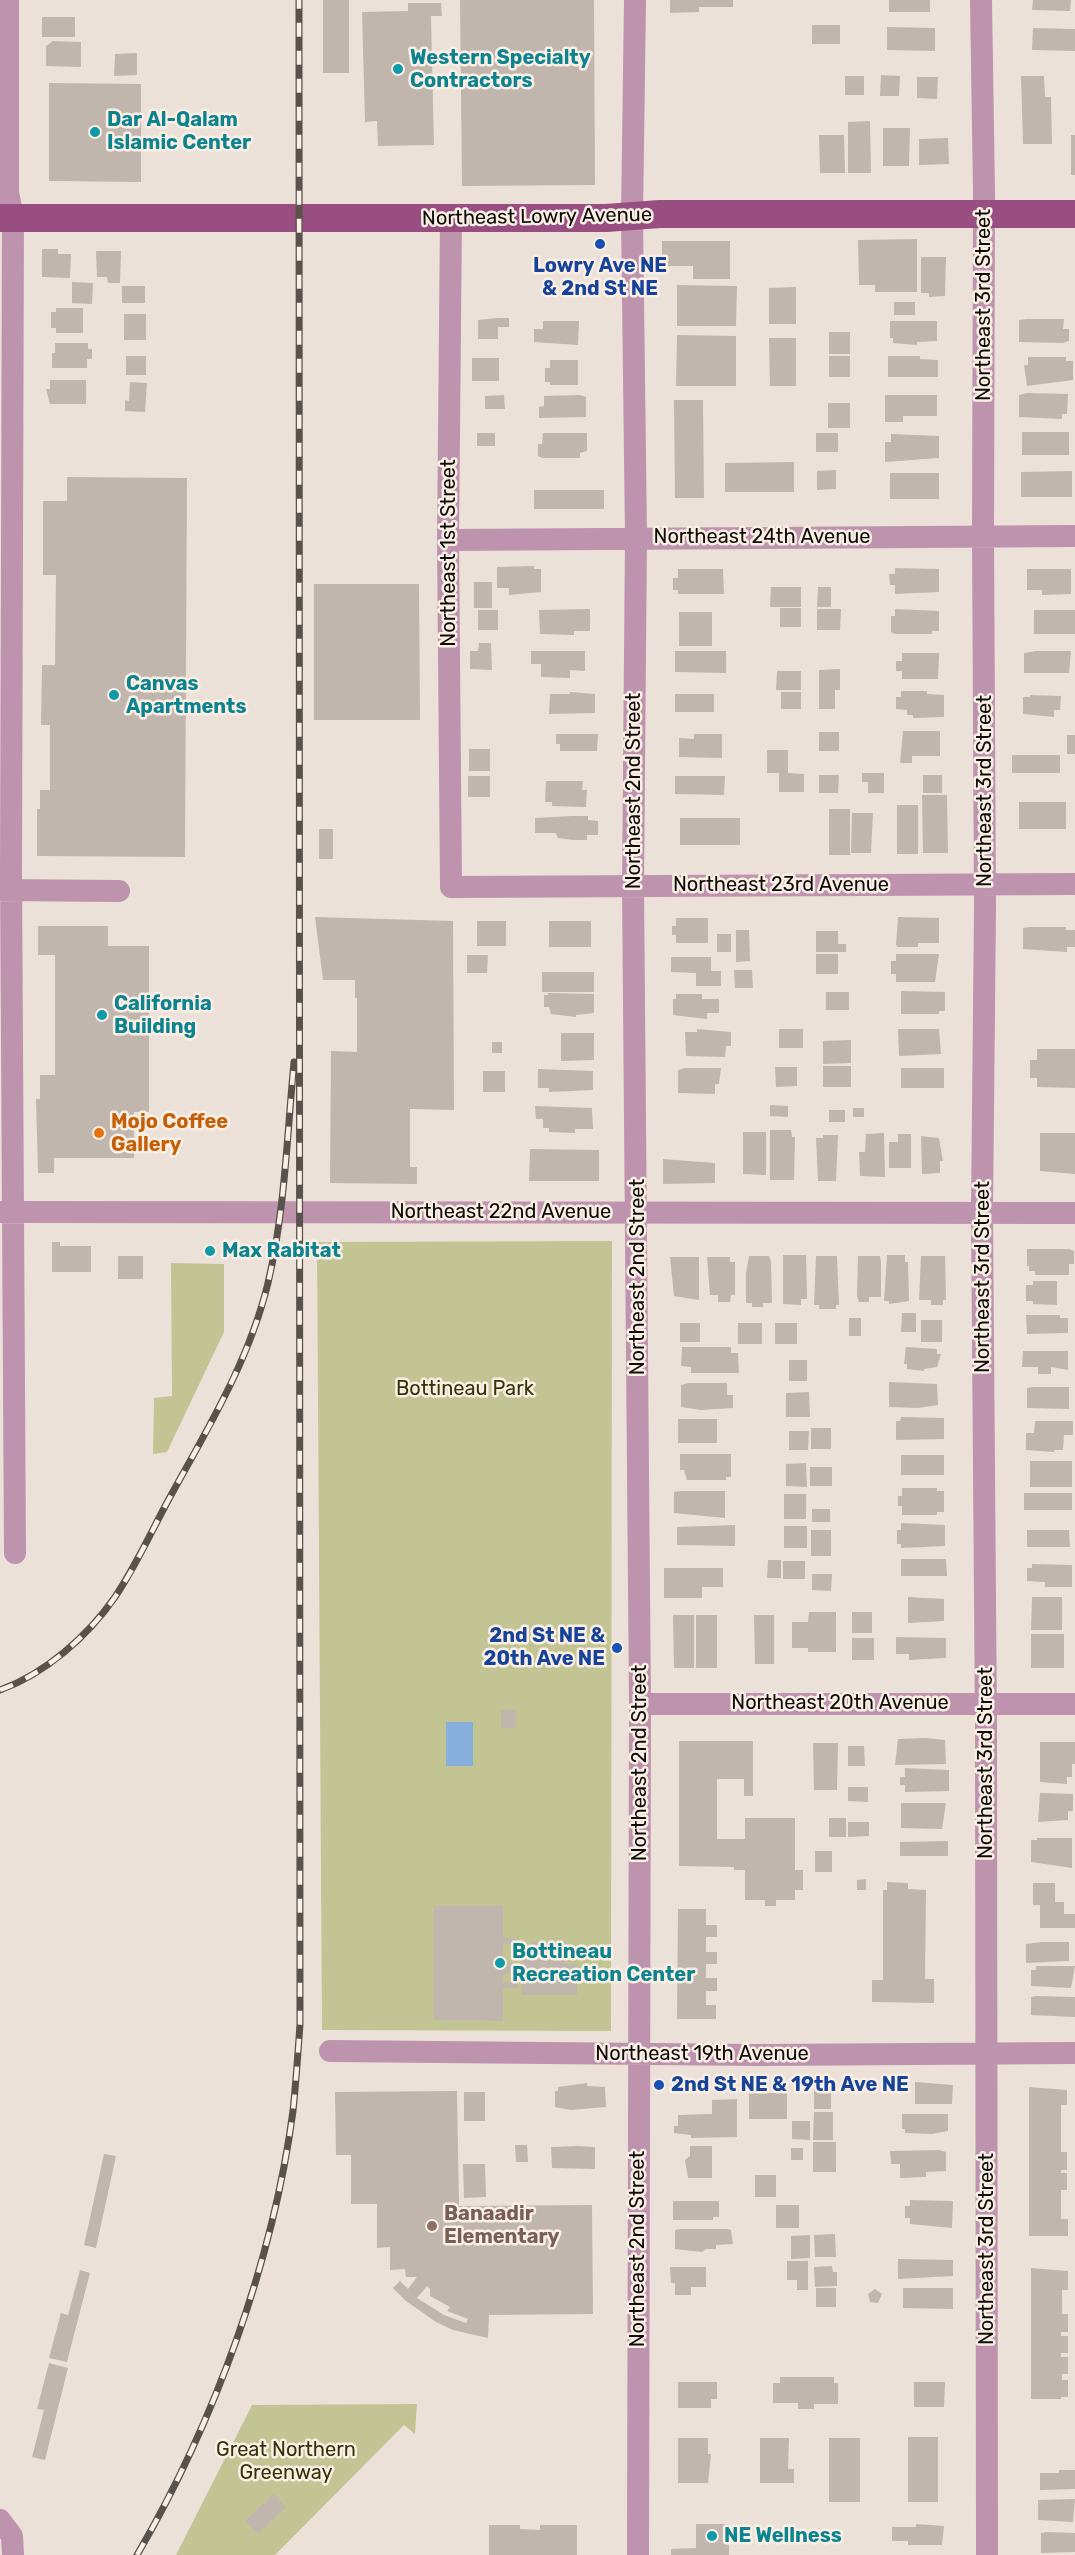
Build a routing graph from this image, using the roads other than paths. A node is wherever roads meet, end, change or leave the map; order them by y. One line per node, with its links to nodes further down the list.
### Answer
1 (8, 0): 7 (street)
2 (634, 0): 6 (street, Northeast 2nd Street)
3 (981, 0): 4 (street, Northeast 3rd Street)
4 (984, 214): 5 (main road, Northeast Lowry Avenue); 6 (main road, Northeast Lowry Avenue); 9 (street, Northeast 3rd Street)
5 (1075, 214)
6 (632, 217): 8 (main road, Northeast Lowry Avenue); 11 (street, Northeast 2nd Street)
7 (7, 218): 8 (main road, Northeast Lowry Avenue); 17 (street)
8 (451, 218): 12 (street, Northeast 1st Street)
9 (983, 536): 10 (street, Northeast 24th Avenue); 11 (street, Northeast 24th Avenue); 13 (street, Northeast 3rd Street)
10 (1075, 536)
11 (636, 537): 12 (street, Northeast 24th Avenue); 15 (street, Northeast 2nd Street)
12 (448, 540): 16 (street, Northeast 1st Street)
13 (985, 884): 14 (street, Northeast 23rd Avenue); 15 (street, Northeast 23rd Avenue); 21 (street, Northeast 3rd Street)
14 (1075, 884)
15 (633, 886): 16 (street, Northeast 23rd Avenue); 20 (street, Northeast 2nd Street)
16 (451, 887)
17 (6, 890): 18 (street); 19 (street)
18 (119, 891)
19 (7, 1212): 20 (street, Northeast 22nd Avenue); 23 (street)
20 (637, 1212): 21 (street, Northeast 22nd Avenue); 25 (street, Northeast 2nd Street)
21 (982, 1212): 22 (street, Northeast 22nd Avenue); 24 (street, Northeast 3rd Street)
22 (1075, 1213)
23 (15, 1553)
24 (986, 1703): 25 (street, Northeast 20th Avenue); 26 (street, Northeast 20th Avenue); 30 (street, Northeast 3rd Street)
25 (640, 1704): 28 (street, Northeast 2nd Street)
26 (1075, 1704)
27 (330, 2051): 28 (street, Northeast 19th Avenue)
28 (639, 2053): 30 (street, Northeast 19th Avenue); 33 (street, Northeast 2nd Street)
29 (1075, 2053): 30 (street, Northeast 19th Avenue)
30 (987, 2054): 34 (street, Northeast 3rd Street)
31 (1, 2520): 32 (street)
32 (13, 2555)
33 (638, 2555)
34 (987, 2555)

